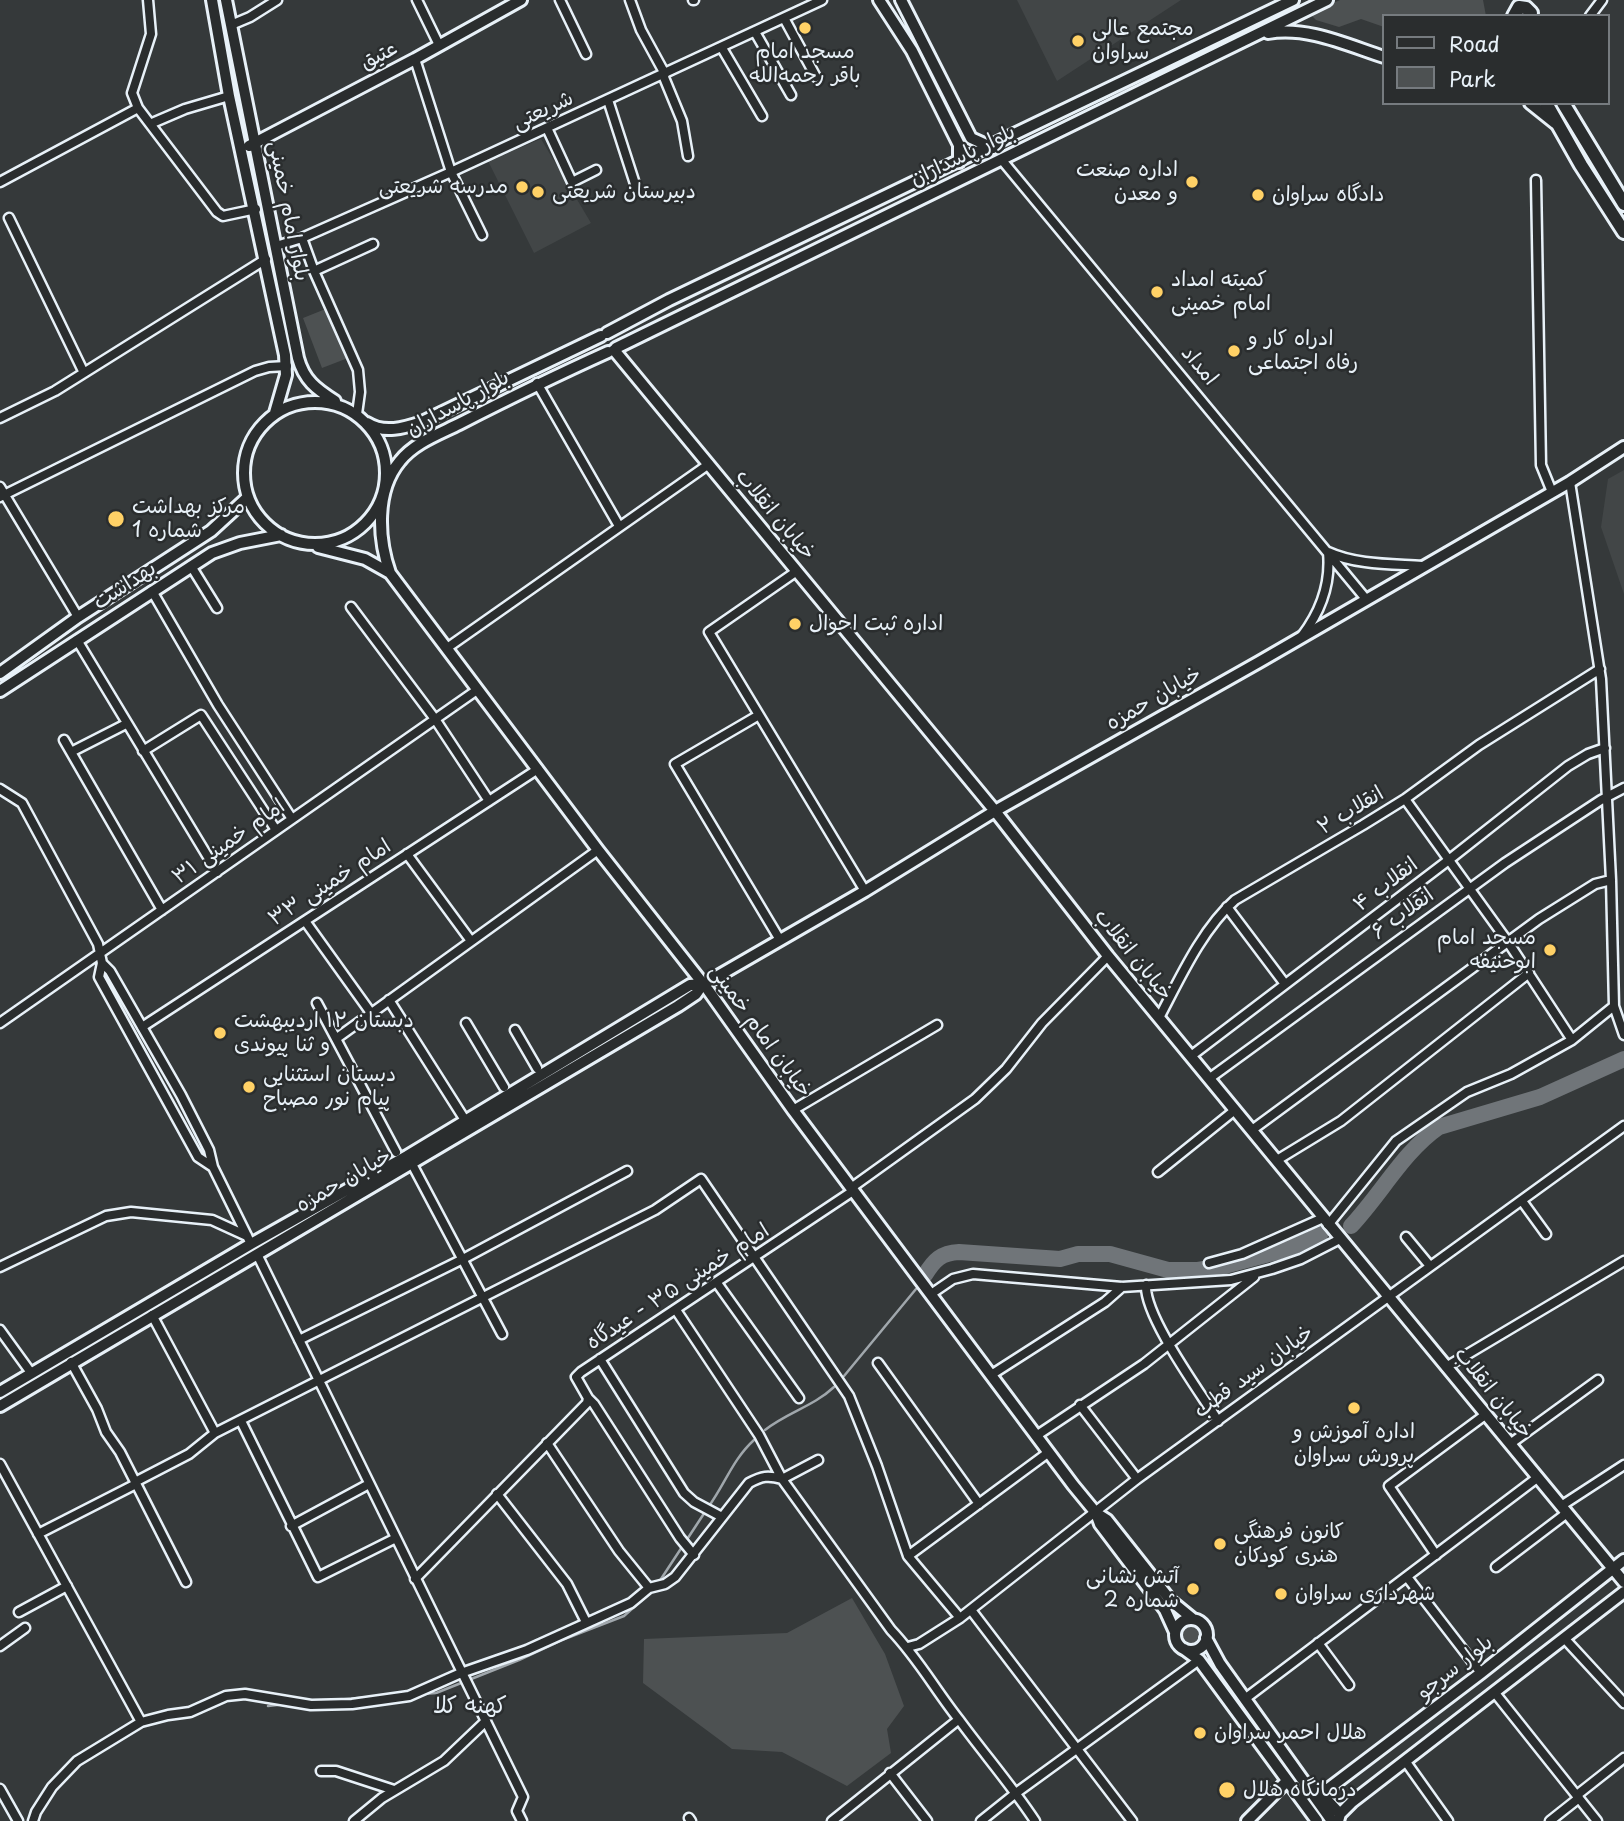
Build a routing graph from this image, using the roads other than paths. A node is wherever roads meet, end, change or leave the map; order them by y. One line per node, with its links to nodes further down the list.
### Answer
1 (148, 0): 36 (street)
2 (212, 0): 31 (main road, بلوار امام خمینی)
3 (226, 0): 18 (main road, بلوار امام خمینی)
4 (276, 0): 18 (street)
5 (417, 0): 23 (street)
6 (521, 0): 23 (main road, عتیق)
7 (561, 0): 25 (street)
8 (630, 0): 28 (street)
9 (822, 0): 17 (street, شریعتی)
10 (879, 0): 22 (main road)
11 (901, 0): 20 (main road)
12 (1293, 0): 14 (main road, بلوار پاسداران)
13 (1328, 0): 21 (main road, بلوار پاسداران)
14 (1278, 4): 42 (main road, بلوار پاسداران)
15 (1531, 10): 16 (main road)
16 (1514, 14)
17 (784, 19): 19 (street, شریعتی); 29 (street)
18 (231, 25): 41 (main road, بلوار امام خمینی)
19 (755, 32): 24 (street, شریعتی); 30 (street)
20 (918, 34): 22 (main road); 42 (main road)
21 (1258, 35): 26 (main road); 45 (main road, بلوار پاسداران)
22 (905, 41): 46 (main road)
23 (439, 46): 27 (main road, عتیق)
24 (722, 48): 28 (street, شریعتی); 37 (street)
25 (586, 54)
26 (1382, 56)
27 (415, 59): 41 (main road, عتیق); 48 (street)
28 (664, 75): 32 (street, شریعتی); 44 (street)
29 (816, 77)
30 (791, 95)
31 (229, 96): 38 (street); 43 (main road, بلوار امام خمینی)
32 (608, 100): 40 (street, شریعتی); 51 (street)
33 (1533, 105): 39 (main road)
34 (1547, 105): 39 (main road)
35 (1564, 105): 52 (main road)
36 (138, 108): 38 (street); 50 (street)
37 (762, 116)
38 (149, 124): 53 (street)
39 (1558, 125): 55 (main road)
40 (547, 128): 47 (street); 48 (street, شریعتی)
41 (255, 144): 43 (main road, عتیق); 59 (main road, بلوار امام خمینی)
42 (992, 146): 45 (main road); 46 (main road, بلوار پاسداران)
43 (242, 148): 53 (main road, بلوار امام خمینی)
44 (688, 156)
45 (1000, 159): 63 (main road, بلوار پاسداران); 80 (street, امداد)
46 (959, 162): 62 (main road, بلوار پاسداران)
47 (596, 170)
48 (451, 173): 56 (street); 57 (street, شریعتی)
49 (1536, 180): 73 (street)
50 (0, 182)
51 (636, 187)
52 (1624, 204)
53 (256, 209): 60 (main road, بلوار امام خمینی)
54 (9, 218): 65 (street)
55 (1624, 232)
56 (482, 235)
57 (302, 237): 59 (street, شریعتی); 61 (street)
58 (373, 244): 61 (street)
59 (276, 246): 68 (main road, بلوار امام خمینی)
60 (266, 259): 64 (main road, بلوار امام خمینی); 65 (street)
61 (314, 271): 68 (street)
62 (604, 335): 63 (main road, خیابان انقلاب); 68 (main road, بلوار پاسداران)
63 (613, 350): 66 (main road, بلوار پاسداران); 71 (main road, خیابان انقلاب)
64 (286, 366): 67 (main road, بلوار امام خمینی); 74 (street)
65 (84, 373): 69 (street)
66 (537, 383): 75 (main road, بلوار پاسداران); 77 (street)
67 (275, 413): 68 (main road); 76 (main road)
68 (356, 415): 75 (main road)
69 (0, 418)
70 (1624, 447): 72 (main road, خیابان حمزه)
71 (709, 464): 77 (street); 84 (main road, خیابان انقلاب)
72 (1570, 482): 73 (main road, خیابان حمزه); 95 (street)
73 (1552, 492): 82 (main road, خیابان حمزه)
74 (1, 493): 90 (street)
75 (384, 494): 79 (main road); 85 (main road)
76 (248, 497): 78 (main road); 83 (main road, بهداشت)
77 (619, 526): 93 (street)
78 (281, 535): 79 (main road); 81 (main road, بهداشت)
79 (305, 544): 85 (main road)
80 (1328, 552): 82 (street); 87 (street, امداد); 91 (street)
81 (191, 566): 86 (main road, بهداشت); 89 (street)
82 (1422, 566): 87 (main road, خیابان حمزه)
83 (148, 571): 86 (main road); 90 (main road, بهداشت)
84 (797, 571): 98 (street); 111 (main road, خیابان انقلاب)
85 (390, 573): 93 (main road, خیابان امام خمینی)
86 (155, 589): 92 (main road, بهداشت); 112 (street)
87 (1366, 598): 91 (main road, خیابان حمزه)
88 (351, 607): 99 (street)
89 (217, 608)
90 (78, 617): 94 (main road, بهداشت)
91 (1302, 637): 111 (main road, خیابان حمزه)
92 (77, 640): 96 (main road, بهداشت); 100 (street)
93 (447, 648): 97 (main road, خیابان امام خمینی)
94 (1, 669): 96 (main road)
95 (1600, 669): 102 (street); 109 (street, انقلاب ۲)
96 (4, 688)
97 (477, 690): 99 (street, امام خمینی ۳۱); 105 (main road, خیابان امام خمینی)
98 (760, 715): 120 (street); 124 (street)
99 (435, 719): 110 (street); 112 (street, امام خمینی ۳۱)
100 (127, 724): 103 (street); 104 (street)
101 (64, 740): 104 (street)
102 (1605, 748): 108 (street); 116 (street, انقلاب ۴)
103 (143, 751): 113 (street); 117 (street)
104 (71, 752): 122 (street)
105 (538, 769): 110 (street, امام خمینی ۳۳); 114 (main road, خیابان امام خمینی)
106 (1624, 788): 108 (street, انقلاب ۶)
107 (0, 789): 127 (street)
108 (1608, 796): 118 (street); 119 (street, انقلاب ۶)
109 (1405, 799): 116 (street); 121 (street, انقلاب ۲)
110 (489, 801): 115 (street, امام خمینی ۳۳)
111 (995, 811): 120 (main road, خیابان حمزه); 128 (main road, خیابان انقلاب)
112 (292, 819): 113 (street, امام خمینی ۳۱)
113 (276, 831): 117 (street, امام خمینی ۳۱)
114 (598, 850): 125 (street); 131 (main road, خیابان امام خمینی)
115 (407, 854): 123 (street, امام خمینی ۳۳); 125 (street)
116 (1450, 859): 119 (street); 132 (street, انقلاب ۴)
117 (216, 872): 122 (street, امام خمینی ۳۱)
118 (1611, 880): 126 (street); 135 (street)
119 (1470, 887): 126 (street); 148 (street, انقلاب ۶)
120 (865, 891): 124 (main road, خیابان حمزه)
121 (1227, 907): 132 (street); 137 (street, انقلاب ۲)
122 (162, 910): 127 (street, امام خمینی ۳۱)
123 (305, 921): 136 (street); 141 (street, امام خمینی ۳۳)
124 (780, 940): 131 (main road, خیابان حمزه)
125 (471, 941): 133 (street)
126 (1508, 942): 130 (street); 154 (street)
127 (100, 953): 129 (street); 138 (street, امام خمینی ۳۱)
128 (1108, 956): 137 (main road, خیابان انقلاب); 161 (street, امام خمینی ۳۵ - عیدگاه)
129 (102, 963): 141 (street); 158 (street)
130 (1529, 972): 145 (street); 157 (street)
131 (703, 984): 150 (main road, خیابان امام خمینی); 152 (main road, خیابان حمزه); 156 (main road, خیابان حمزه)
132 (1285, 984): 146 (street, انقلاب ۴)
133 (390, 1000): 136 (street); 152 (street)
134 (317, 1003): 144 (street)
135 (1614, 1006): 143 (street); 145 (street)
136 (371, 1013): 144 (street)
137 (1158, 1018): 146 (main road, خیابان انقلاب)
138 (0, 1023)
139 (466, 1023): 149 (street)
140 (937, 1025): 150 (street)
141 (142, 1027): 158 (street)
142 (515, 1030): 147 (street)
143 (1624, 1035)
144 (337, 1038): 156 (street)
145 (1572, 1040): 163 (street)
146 (1191, 1056): 148 (main road, خیابان انقلاب)
147 (537, 1068)
148 (1210, 1078): 151 (main road, خیابان انقلاب)
149 (504, 1087)
150 (793, 1110): 161 (main road, خیابان امام خمینی)
151 (1235, 1110): 154 (main road, خیابان انقلاب); 160 (street)
152 (465, 1120): 156 (main road, خیابان حمزه)
153 (1624, 1127): 155 (street); 162 (street, خیابان سید قطب)
154 (1252, 1130): 157 (main road, خیابان انقلاب)
155 (1624, 1133)
156 (405, 1157): 167 (main road, خیابان حمزه); 168 (street)
157 (1277, 1160): 163 (main road, خیابان انقلاب)
158 (213, 1167): 167 (street)
159 (627, 1171): 168 (street)
160 (1158, 1172)
161 (852, 1189): 169 (street, امام خمینی ۳۵ - عیدگاه); 178 (main road, خیابان امام خمینی)
162 (1522, 1200): 164 (street); 173 (street, خیابان سید قطب)
163 (1325, 1221): 166 (main road, خیابان انقلاب); 171 (street)
164 (1546, 1234)
165 (1406, 1237): 173 (street)
166 (1340, 1239): 174 (street); 179 (main road, خیابان انقلاب)
167 (252, 1245): 172 (street); 182 (main road, خیابان حمزه); 185 (street); 195 (main road, خیابان حمزه)
168 (463, 1259): 180 (street); 185 (street)
169 (754, 1259): 175 (street, امام خمینی ۳۵ - عیدگاه); 180 (street); 226 (street)
170 (1624, 1261): 190 (street)
171 (1209, 1263)
172 (1, 1264)
173 (1430, 1266): 179 (street, خیابان سید قطب)
174 (1257, 1275): 176 (street); 186 (street)
175 (717, 1283): 181 (street, امام خمینی ۳۵ - عیدگاه); 197 (street)
176 (1146, 1285): 177 (street); 186 (street)
177 (1122, 1287): 178 (street); 192 (street)
178 (931, 1294): 192 (main road, خیابان امام خمینی)
179 (1387, 1296): 190 (main road, خیابان انقلاب); 201 (street, خیابان سید قطب)
180 (484, 1298): 184 (street); 194 (street)
181 (676, 1310): 187 (street, امام خمینی ۳۵ - عیدگاه); 212 (street)
182 (152, 1315): 188 (main road, خیابان حمزه); 203 (street)
183 (0, 1330): 191 (street)
184 (502, 1334)
185 (299, 1340): 194 (street)
186 (1169, 1343): 198 (street); 201 (street)
187 (600, 1359): 196 (street, امام خمینی ۳۵ - عیدگاه); 220 (street)
188 (71, 1362): 199 (main road, خیابان حمزه); 214 (street)
189 (878, 1363): 217 (street)
190 (1446, 1367): 200 (main road, خیابان انقلاب)
191 (29, 1370)
192 (992, 1375): 204 (main road, خیابان امام خمینی)
193 (1598, 1380): 206 (street)
194 (319, 1382): 202 (street); 215 (street)
195 (0, 1392)
196 (588, 1398): 205 (street); 224 (street)
197 (799, 1398)
198 (1080, 1405): 204 (street); 213 (street)
199 (0, 1406)
200 (1485, 1415): 206 (main road, خیابان انقلاب); 225 (street)
201 (1218, 1420): 213 (street, خیابان سید قطب)
202 (242, 1421): 203 (street); 221 (street)
203 (215, 1433): 214 (street)
204 (1036, 1436): 207 (main road, خیابان امام خمینی)
205 (547, 1443): 216 (street); 235 (street)
206 (1510, 1444): 211 (main road, خیابان انقلاب)
207 (1049, 1452): 217 (street); 219 (main road, خیابان امام خمینی)
208 (818, 1460): 212 (street)
209 (0, 1464): 222 (street)
210 (1624, 1465): 218 (street)
211 (1537, 1478): 218 (main road, خیابان انقلاب); 225 (street)
212 (782, 1479): 220 (street); 248 (street)
213 (1137, 1479): 219 (street, خیابان سید قطب)
214 (135, 1483): 222 (street); 232 (street)
215 (369, 1484): 221 (street); 223 (street)
216 (497, 1494): 231 (street); 241 (street)
217 (979, 1504): 226 (street)
218 (1564, 1509): 228 (street); 229 (main road, خیابان انقلاب)
219 (1096, 1513): 237 (street, خیابان سید قطب); 240 (main road, خیابان امام خمینی); 243 (main road, خیابان امام خمینی)
220 (722, 1517): 224 (street)
221 (291, 1526): 223 (street)
222 (38, 1534): 234 (street)
223 (396, 1538): 231 (street)
224 (694, 1555): 235 (street)
225 (1436, 1555): 230 (street)
226 (908, 1556): 239 (street)
227 (1624, 1560): 229 (main road, بلوار سرجو)
228 (1496, 1567)
229 (1613, 1569): 233 (main road, خیابان انقلاب); 251 (main road, بلوار سرجو)
230 (1407, 1577): 246 (street); 251 (street)
231 (415, 1578): 252 (street)
232 (186, 1582)
233 (1624, 1582)
234 (66, 1586): 238 (street); 259 (street)
235 (649, 1588): 241 (street)
236 (1624, 1592): 245 (main road, بلوار سرجو)
237 (971, 1610): 239 (street, خیابان سید قطب); 260 (street)
238 (19, 1612)
239 (960, 1618): 248 (street, خیابان سید قطب)
240 (1192, 1619): 243 (main road); 244 (main road)
241 (586, 1622): 252 (street)
242 (25, 1628): 247 (street)
243 (1175, 1632): 249 (main road)
244 (1206, 1638): 249 (main road); 255 (main road)
245 (1564, 1638): 254 (main road, بلوار سرجو); 256 (street)
246 (1318, 1643): 253 (street); 255 (street)
247 (0, 1646)
248 (908, 1647): 257 (street)
249 (1184, 1649): 250 (main road)
250 (1199, 1660): 260 (street); 265 (main road)
251 (1481, 1673): 254 (main road); 269 (main road, بلوار سرجو)
252 (462, 1675): 258 (street); 259 (street)
253 (1349, 1685)
254 (1495, 1693): 262 (main road, بلوار سرجو); 271 (street)
255 (1246, 1698): 266 (main road)
256 (1624, 1703)
257 (958, 1720): 264 (street); 270 (street)
258 (486, 1721): 268 (street); 276 (street)
259 (141, 1722): 274 (street)
260 (1078, 1748): 270 (street); 281 (street)
261 (1624, 1758): 271 (street)
262 (1406, 1762): 272 (main road, بلوار سرجو); 284 (street)
263 (321, 1771): 268 (street)
264 (890, 1773): 277 (street); 278 (street)
265 (1287, 1782): 282 (main road); 283 (main road)
266 (1305, 1785): 269 (main road); 272 (main road)
267 (0, 1789): 273 (street)
268 (394, 1790): 275 (street)
269 (1324, 1792): 272 (main road)
270 (1016, 1793): 279 (street); 280 (street)
271 (1578, 1797): 285 (street); 286 (street)
272 (1336, 1819)
273 (18, 1821)
274 (33, 1821)
275 (354, 1821)
276 (522, 1821)
277 (832, 1821)
278 (928, 1821)
279 (981, 1821)
280 (1035, 1821)
281 (1132, 1821)
282 (1247, 1821)
283 (1317, 1821)
284 (1448, 1821)
285 (1550, 1821)
286 (1597, 1821)

